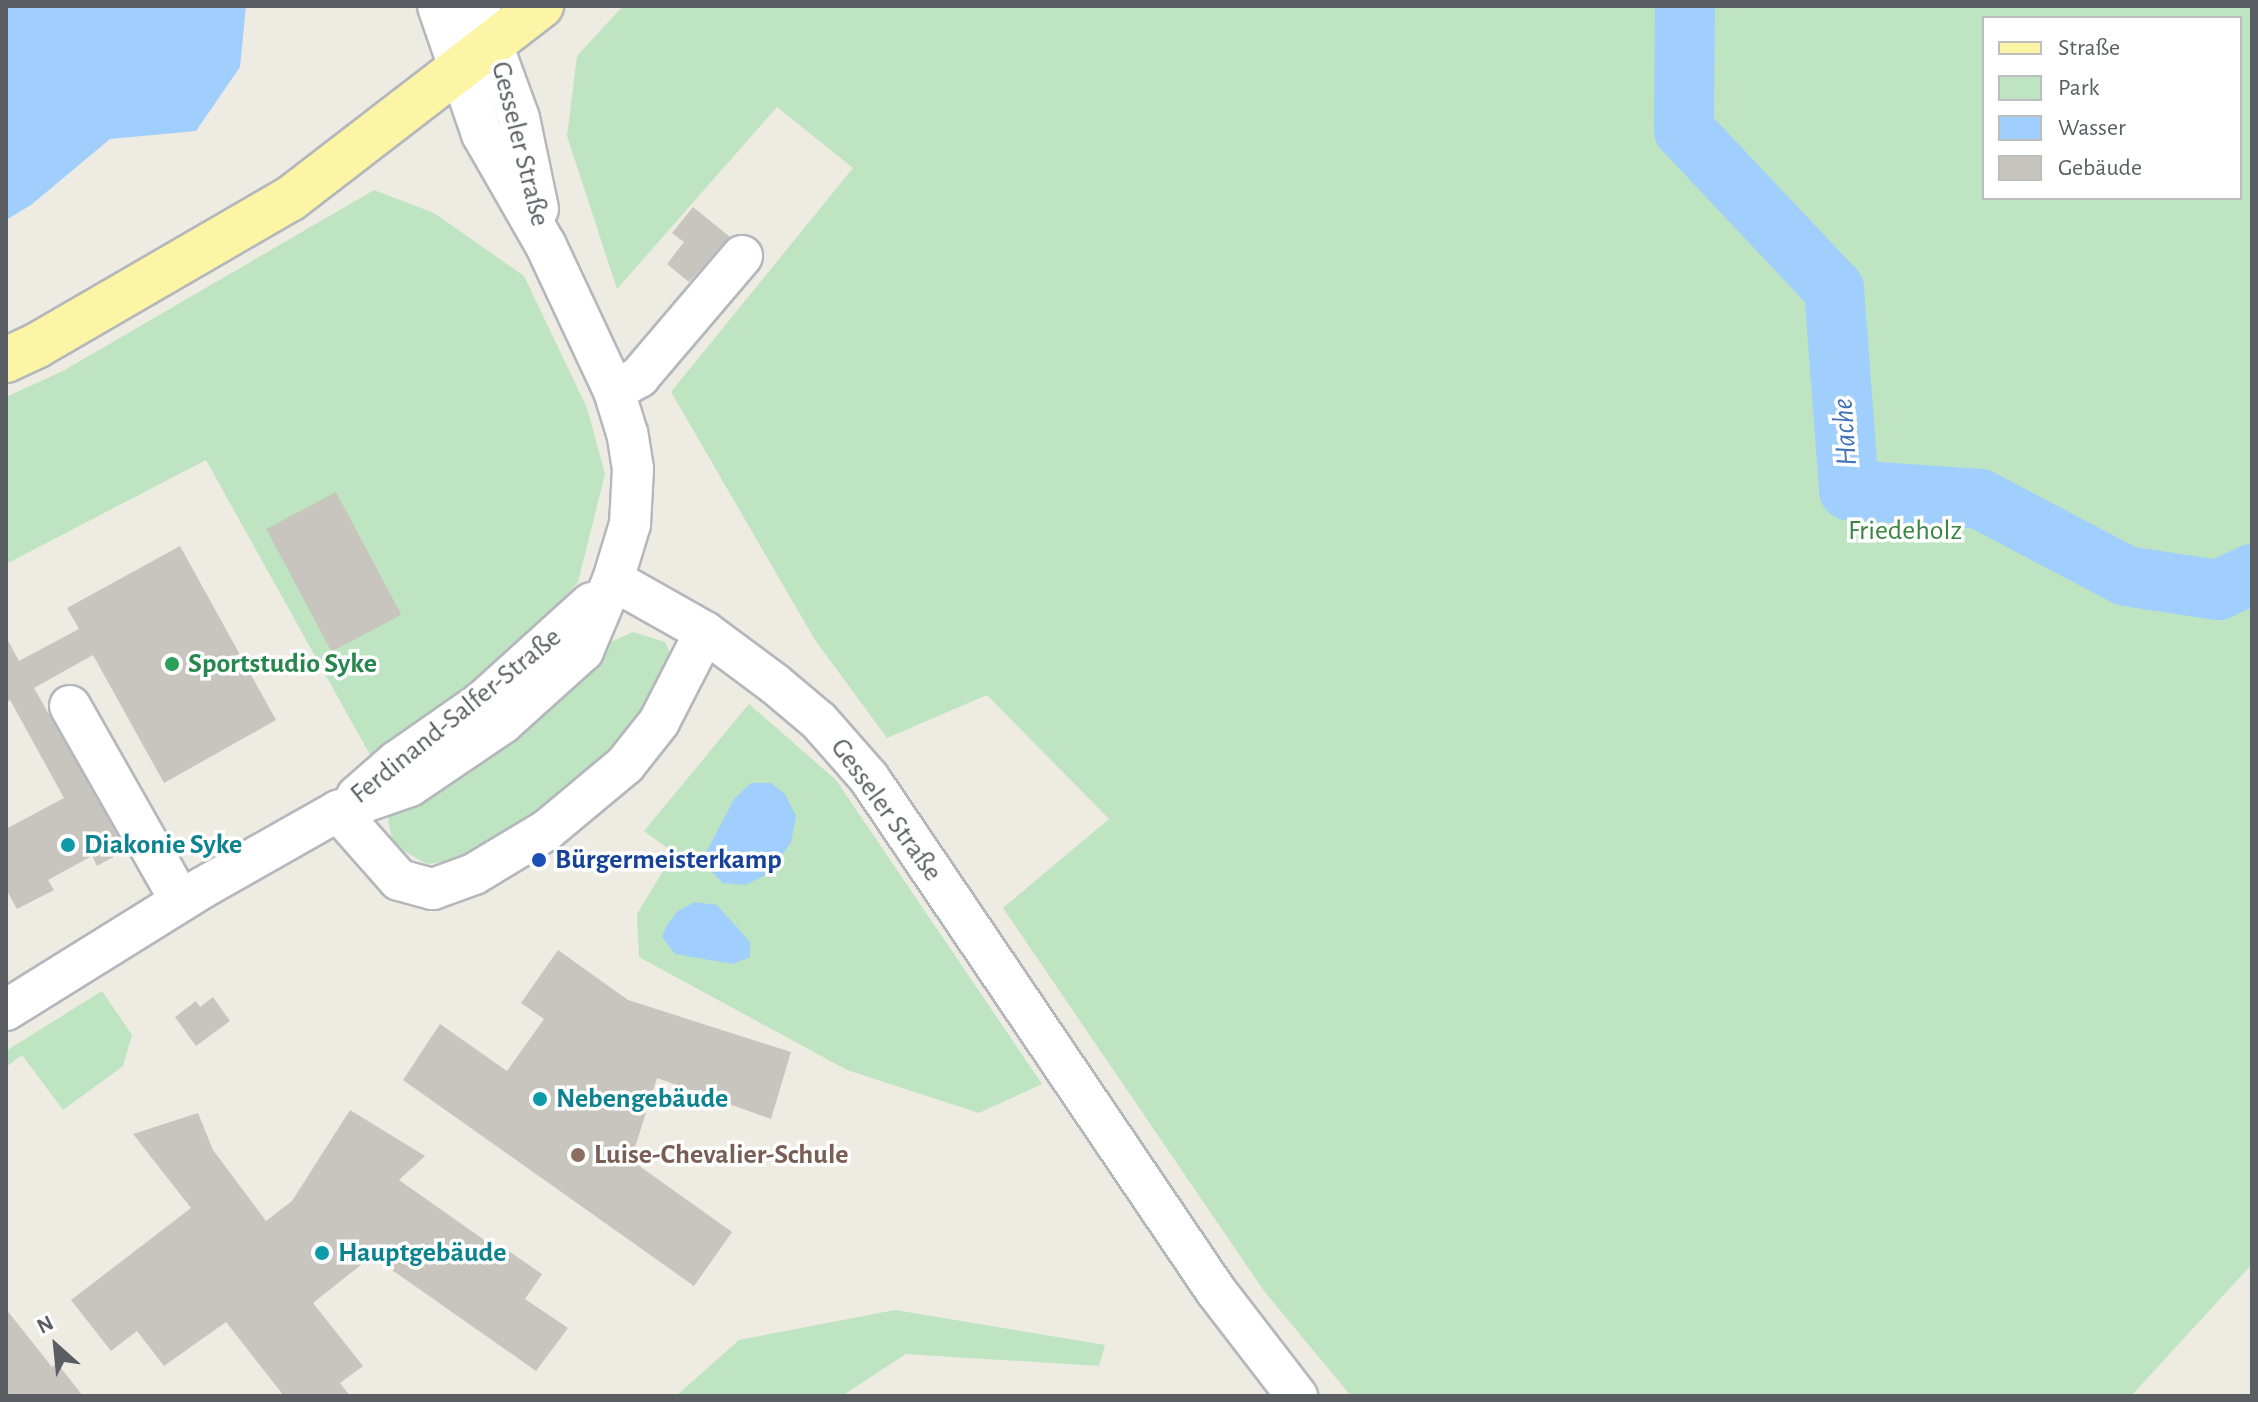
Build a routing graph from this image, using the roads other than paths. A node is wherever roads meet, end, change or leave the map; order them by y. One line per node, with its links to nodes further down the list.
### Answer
1 (438, 6): 4 (street, Gesseler Straße)
2 (541, 6): 3 (main road)
3 (486, 25): 4 (main road); 5 (street, Gesseler Straße)
4 (460, 71): 5 (street, Gesseler Straße); 7 (main road)
5 (545, 244): 8 (street, Gesseler Straße)
6 (742, 256): 8 (street)
7 (6, 360)
8 (614, 391): 9 (street, Gesseler Straße)
9 (613, 580): 10 (street, Gesseler Straße); 12 (street, Ferdinand-Salfer-Straße)
10 (705, 632): 12 (street); 15 (street, Gesseler Straße)
11 (70, 706): 13 (street)
12 (338, 811): 13 (street, Ferdinand-Salfer-Straße)
13 (181, 901): 14 (street, Ferdinand-Salfer-Straße)
14 (6, 1010)
15 (1297, 1396)

